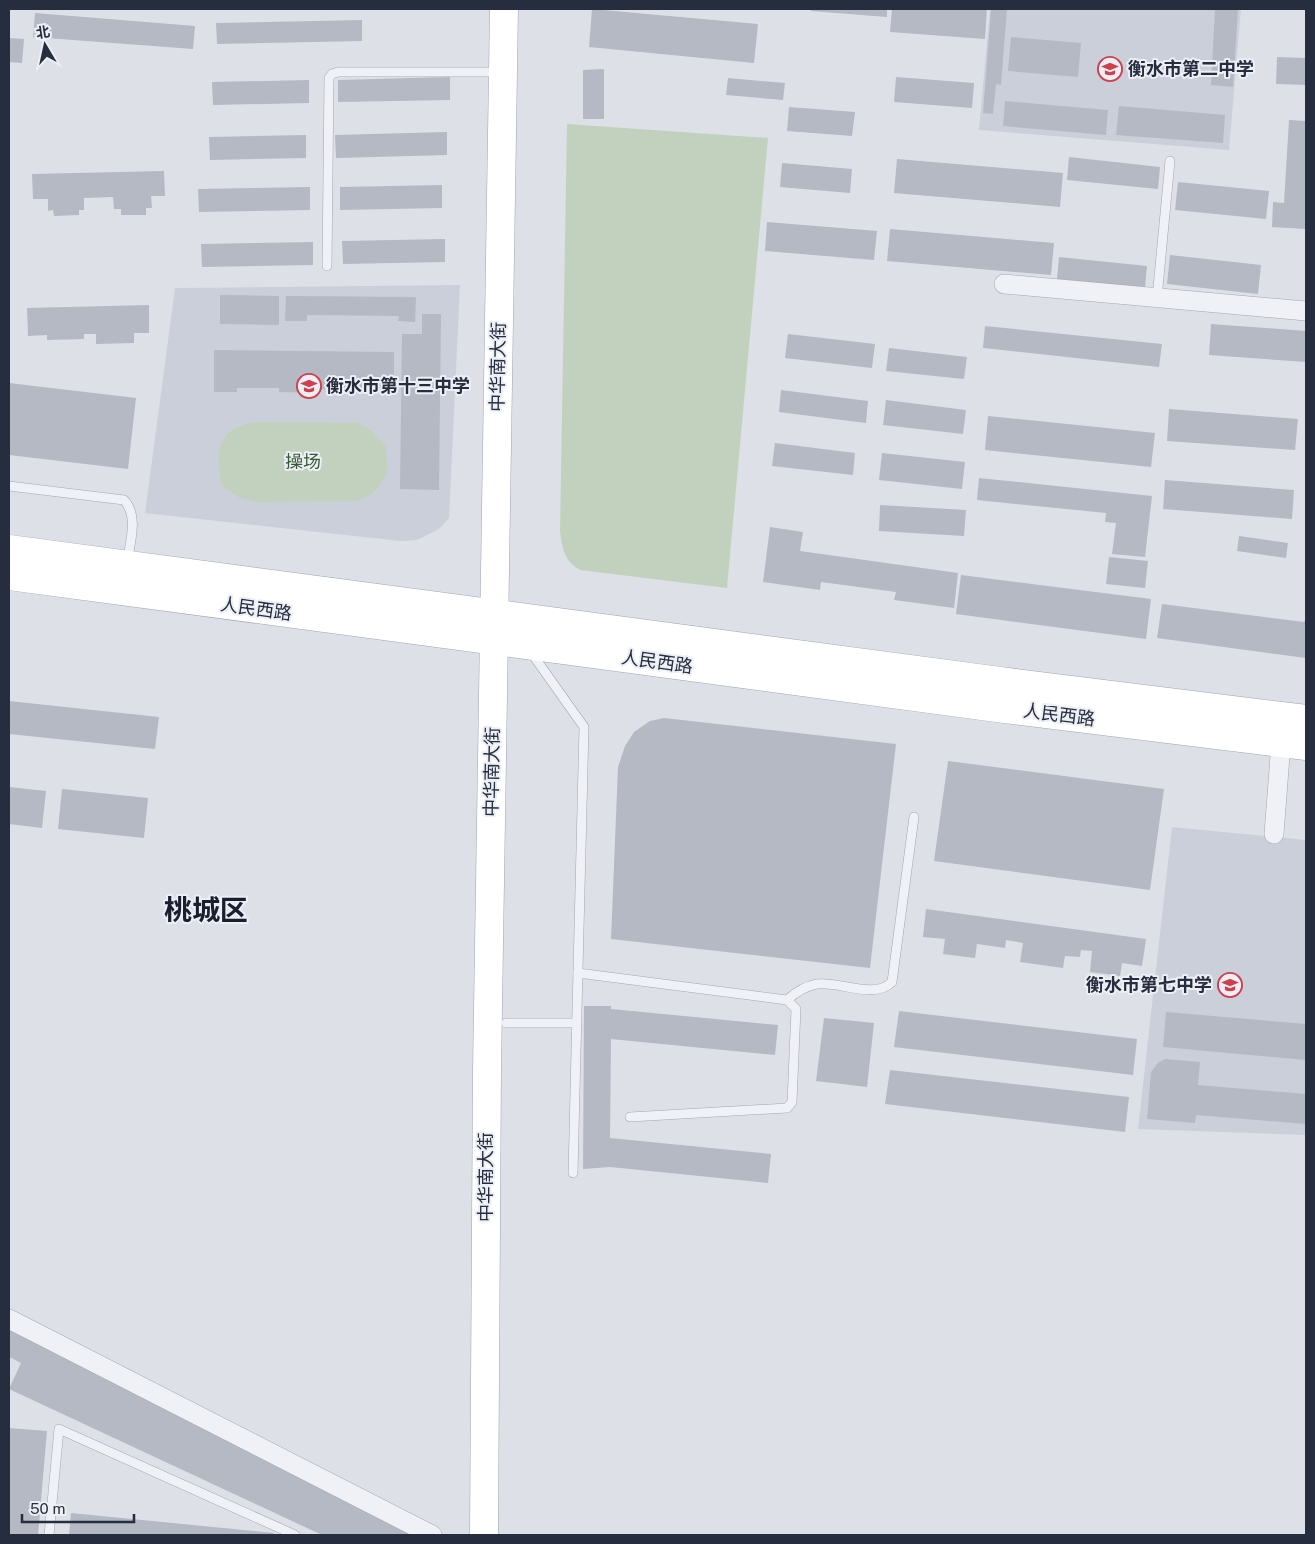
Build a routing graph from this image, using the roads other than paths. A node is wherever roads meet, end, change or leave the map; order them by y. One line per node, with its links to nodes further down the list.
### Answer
1 (504, 9): 3 (main road, 中华南大街)
2 (521, 9): 13 (main road, 中华南大街)
3 (503, 72): 5 (lane); 13 (main road, 中华南大街)
4 (1170, 161): 7 (lane)
5 (327, 266)
6 (1004, 284): 7 (street)
7 (1157, 298): 8 (street)
8 (1306, 311)
9 (9, 486): 11 (lane)
10 (9, 549): 11 (main road, 人民西路)
11 (127, 564): 13 (main road, 人民西路)
12 (9, 576): 14 (main road, 人民西路)
13 (503, 614): 14 (main road, 中华南大街); 15 (main road, 人民西路)
14 (510, 643): 16 (main road, 人民西路); 19 (lane); 21 (main road, 中华南大街); 30 (main road, 中华南大街)
15 (1306, 719)
16 (1294, 745): 18 (street)
17 (914, 817): 20 (lane)
18 (1274, 834)
19 (578, 973): 20 (lane); 22 (lane)
20 (787, 1000): 23 (lane)
21 (506, 1023): 22 (lane); 31 (main road, 中华南大街)
22 (577, 1023): 24 (lane)
23 (630, 1117)
24 (573, 1173)
25 (9, 1319): 29 (street)
26 (283, 1533): 27 (lane); 28 (lane)
27 (49, 1535)
28 (295, 1535)
29 (432, 1535)
30 (484, 1535)
31 (502, 1535)

